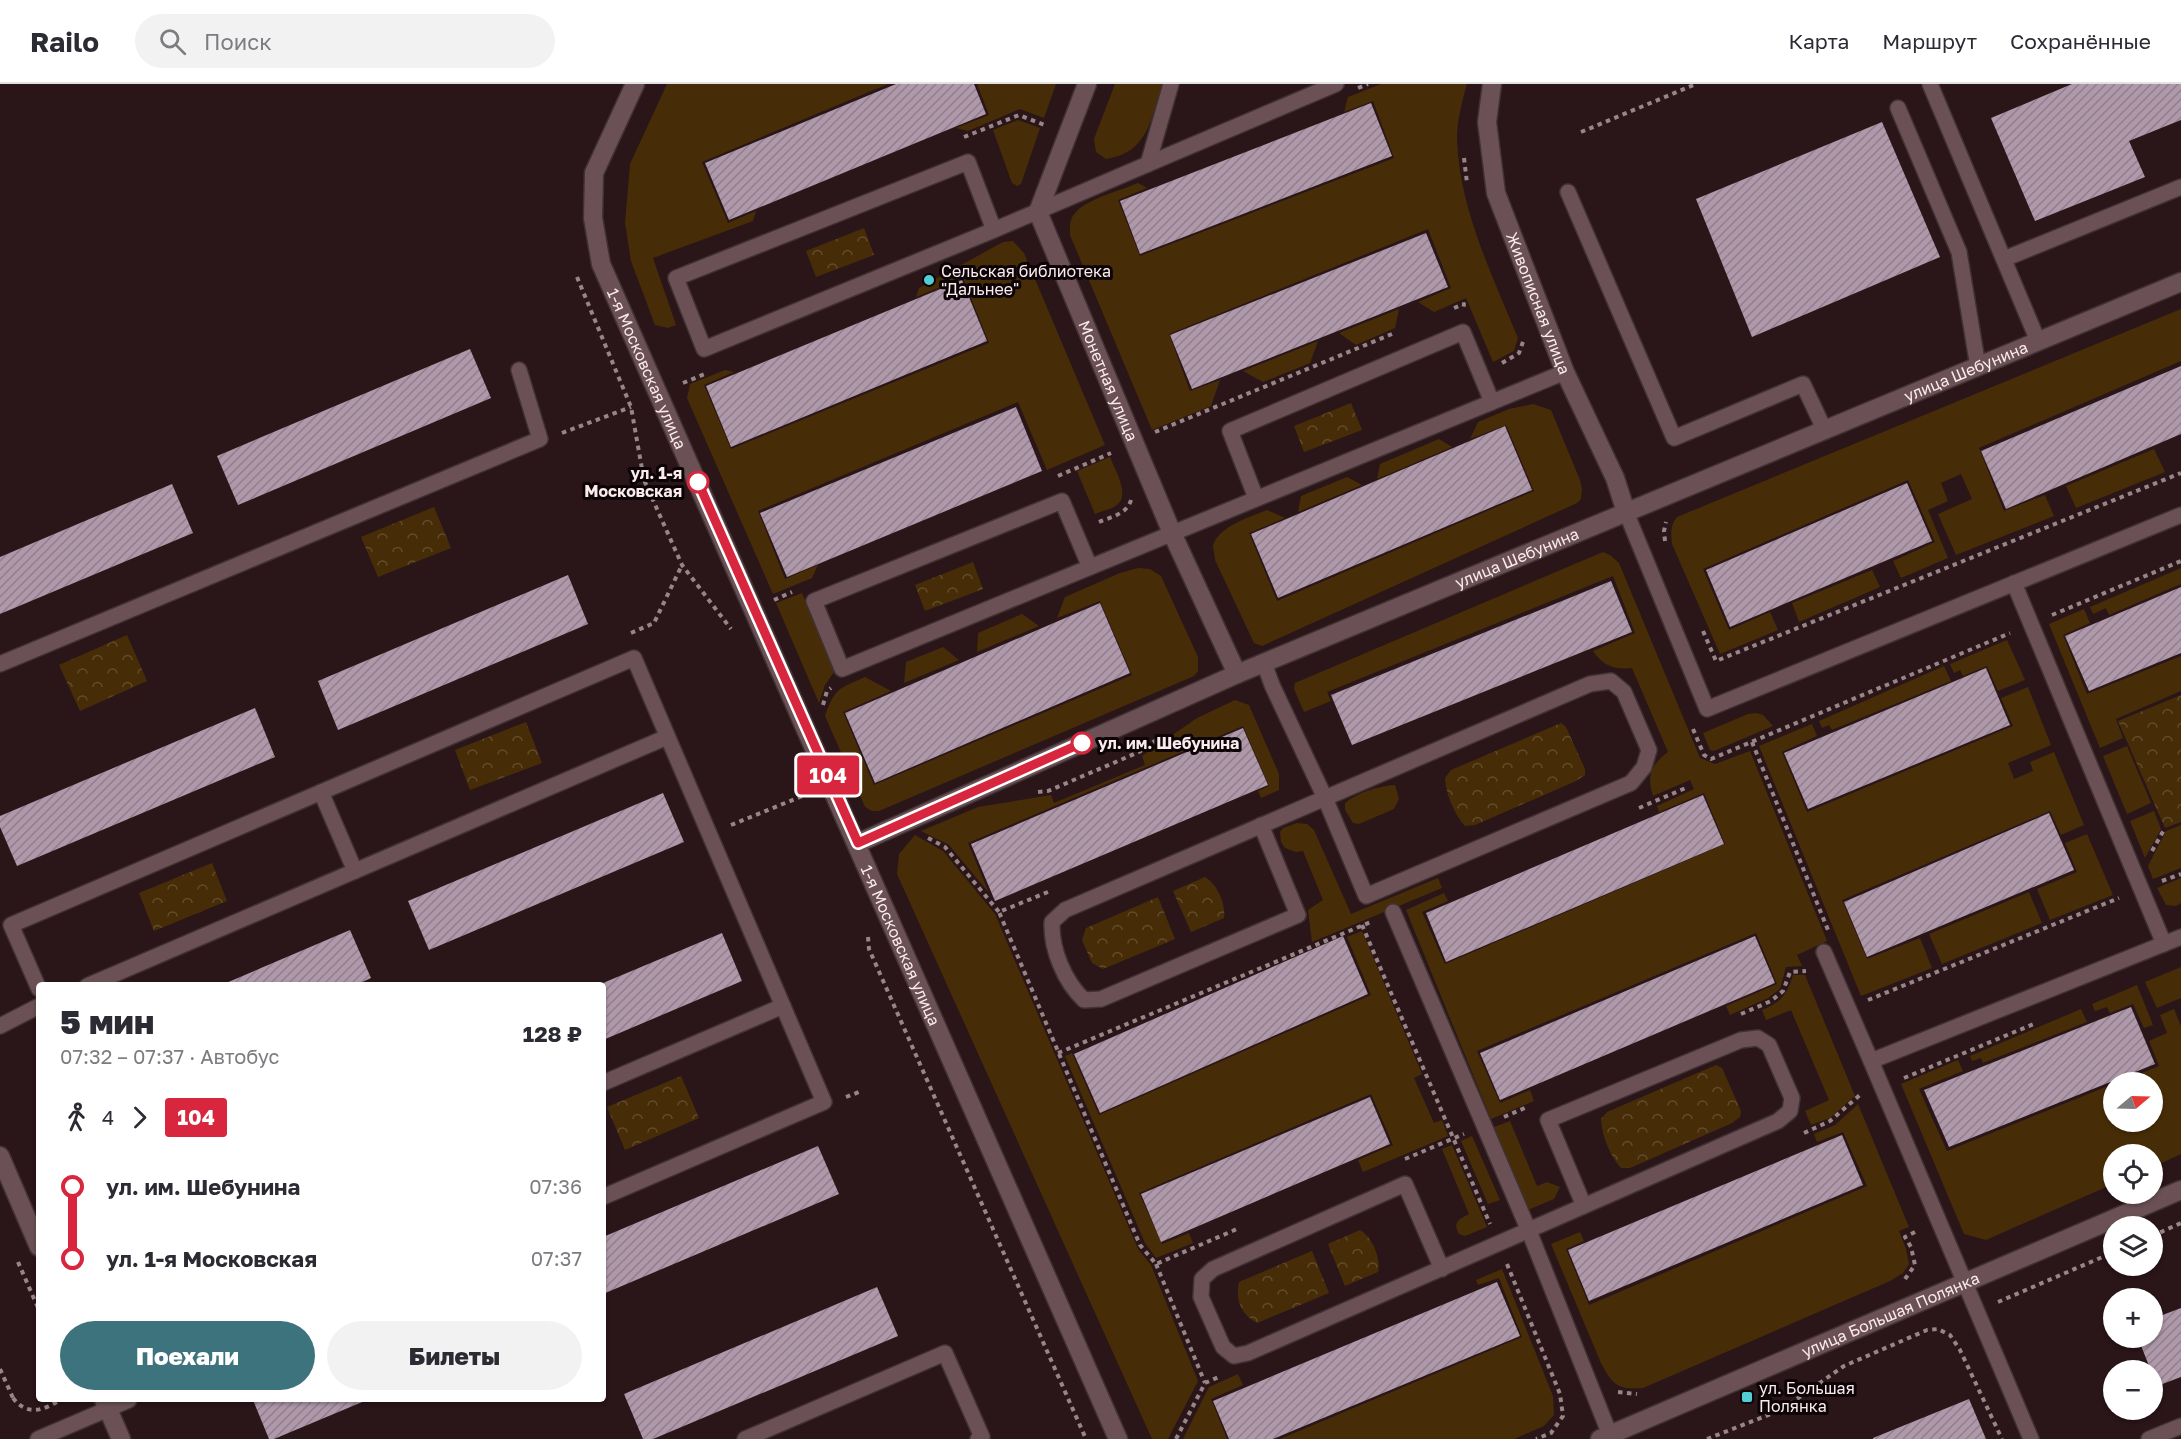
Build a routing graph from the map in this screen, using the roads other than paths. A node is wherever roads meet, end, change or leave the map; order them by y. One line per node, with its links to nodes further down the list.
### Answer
1 (635, 84): 34 (street, 1-я Московская улица)
2 (1087, 84): 11 (street)
3 (1171, 84): 8 (lane)
4 (1336, 84): 8 (lane)
5 (1492, 84): 18 (street, Живописная улица)
6 (1930, 84): 13 (lane)
7 (1898, 108): 16 (lane)
8 (1148, 164): 11 (lane)
9 (2181, 187): 13 (lane)
10 (1568, 192): 20 (lane)
11 (1038, 212): 12 (lane); 24 (street, Монетная улица)
12 (994, 230): 12 (lane)
13 (2004, 260): 15 (lane)
14 (2181, 282): 15 (street, улица Шебунина)
15 (2038, 341): 16 (street, улица Шебунина)
16 (1978, 367): 20 (street, улица Шебунина)
17 (519, 370): 28 (lane)
18 (1565, 372): 19 (lane); 22 (street, Живописная улица)
19 (1492, 402): 21 (lane); 21 (lane)
20 (1825, 431): 22 (street, улица Шебунина)
21 (1256, 498): 24 (lane)
22 (1626, 512): 26 (lane); 27 (street, улица Шебунина)
23 (2181, 515): 26 (lane)
24 (1172, 533): 25 (lane); 29 (street, Монетная улица)
25 (1089, 565)
26 (2014, 583): 38 (lane)
27 (1264, 663): 29 (street, улица Шебунина); 32 (lane)
28 (0, 664)
29 (1237, 674): 34 (street, улица Шебунина)
30 (668, 737): 31 (lane); 35 (lane); 42 (lane)
31 (321, 792): 35 (lane); 40 (lane)
32 (1325, 798): 32 (lane); 33 (lane)
33 (1261, 825): 33 (lane)
34 (858, 843): 62 (street, 1-я Московская улица)
35 (354, 871): 41 (lane)
36 (1393, 912): 51 (lane)
37 (2181, 937): 38 (lane)
38 (2164, 944): 45 (lane)
39 (1828, 946): 45 (lane)
40 (36, 982)
41 (96, 982)
42 (783, 1006): 46 (lane); 49 (lane)
43 (36, 1008): 44 (lane)
44 (0, 1026)
45 (1871, 1061): 54 (lane)
46 (606, 1082)
47 (0, 1156): 52 (street)
48 (2181, 1190): 54 (street, улица Большая Полянка)
49 (606, 1196)
50 (1584, 1206): 50 (lane); 51 (lane)
51 (1528, 1231): 53 (lane); 57 (lane)
52 (36, 1240)
53 (1442, 1269): 53 (lane)
54 (1965, 1284): 57 (street, улица Большая Полянка); 63 (lane)
55 (106, 1404): 58 (lane); 59 (street)
56 (2181, 1426): 64 (lane)
57 (1605, 1437)
58 (38, 1439)
59 (121, 1439)
60 (745, 1439): 61 (lane)
61 (978, 1439)
62 (1118, 1439)
63 (2031, 1439)
64 (2149, 1439)

